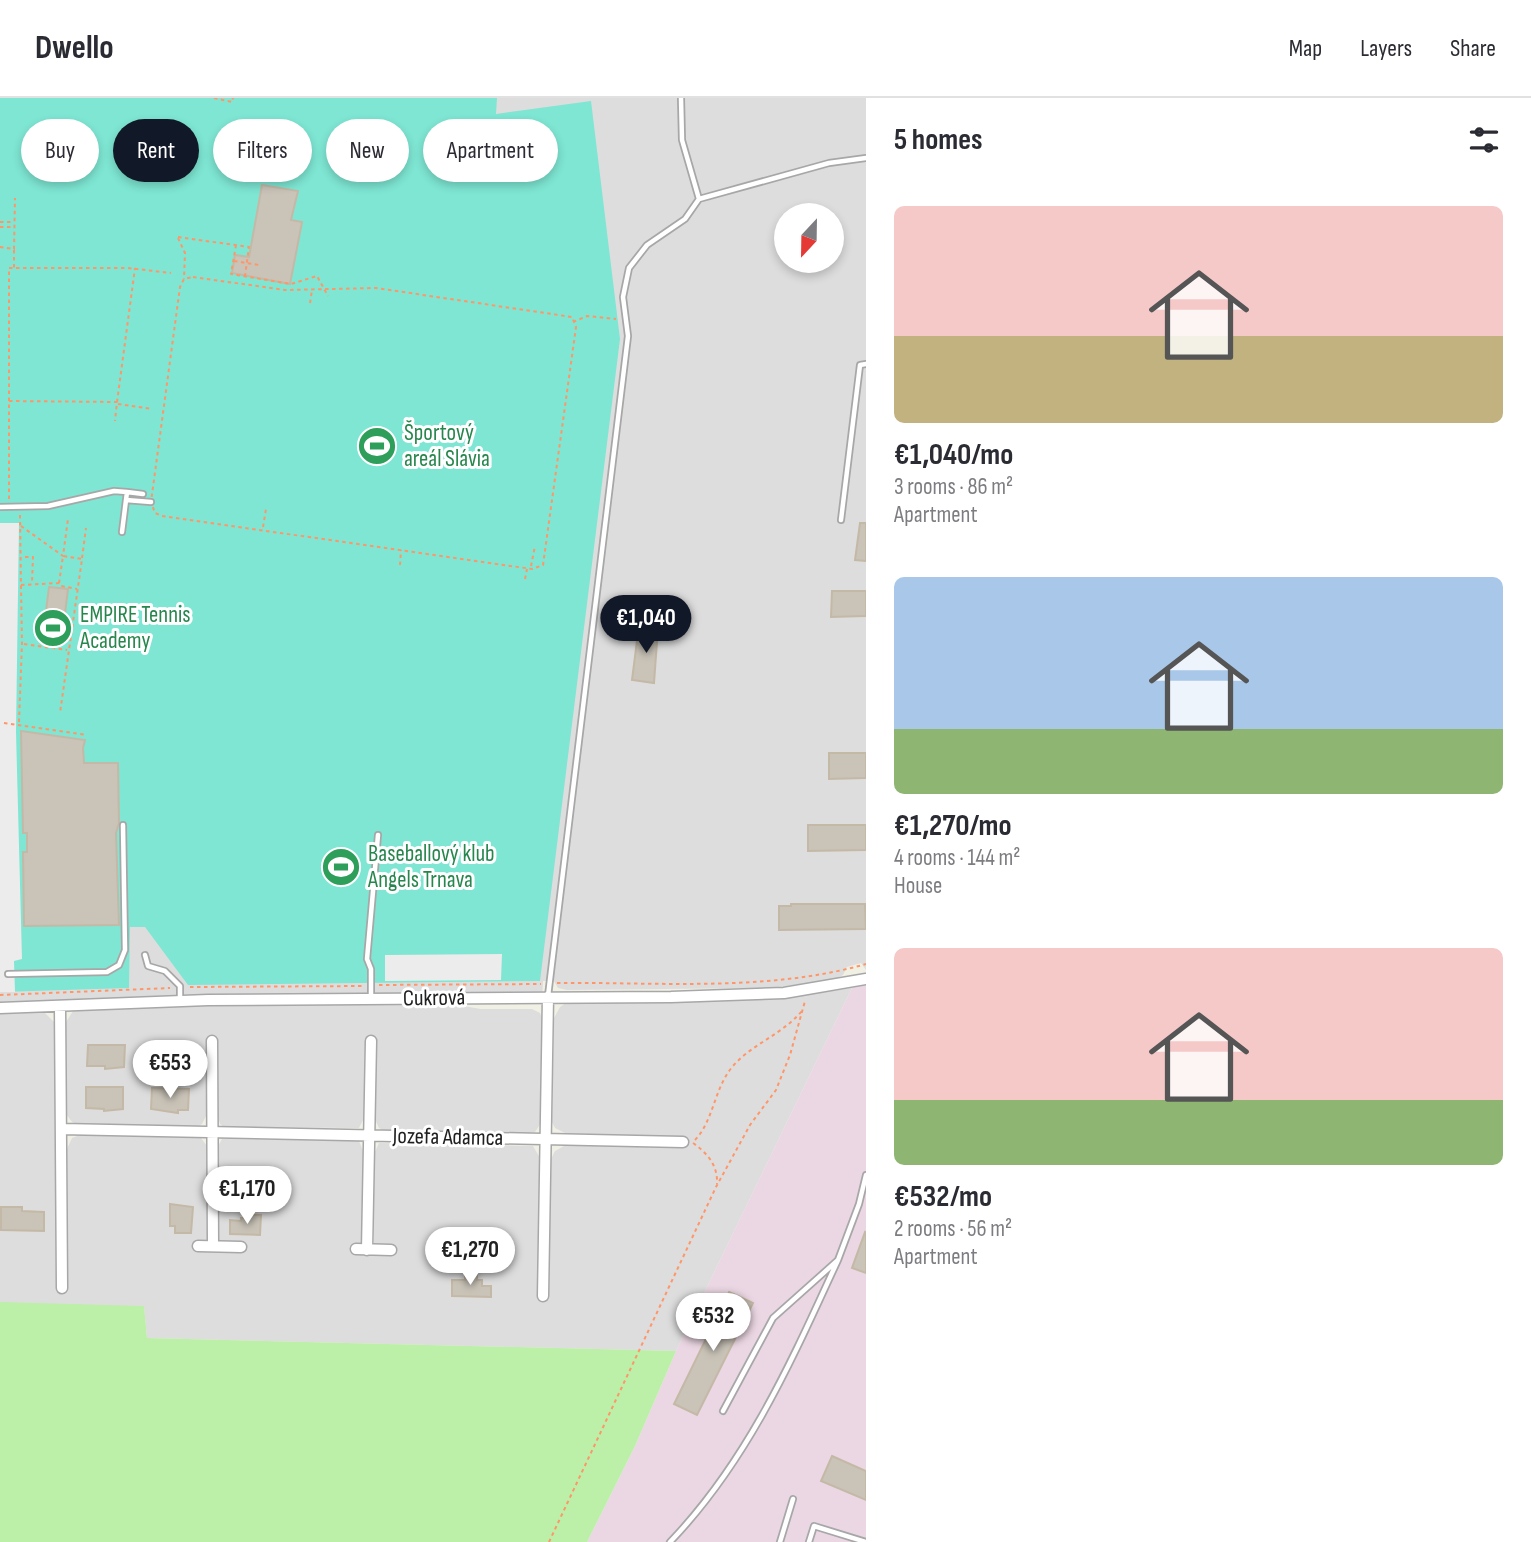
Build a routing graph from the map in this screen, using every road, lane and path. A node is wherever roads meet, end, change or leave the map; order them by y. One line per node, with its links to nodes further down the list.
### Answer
1 (214, 98): 2 (path)
2 (233, 98)
3 (681, 98): 6 (lane)
4 (866, 158): 6 (lane)
5 (15, 198): 8 (path)
6 (699, 199): 26 (lane)
7 (0, 222): 8 (path)
8 (14, 222): 10 (path)
9 (0, 227): 10 (path)
10 (14, 227): 13 (path)
11 (236, 245): 14 (path); 15 (path); 21 (path)
12 (0, 247): 13 (path)
13 (14, 249): 17 (path)
14 (233, 260): 15 (path); 20 (path)
15 (247, 263): 16 (path); 20 (path)
16 (259, 265)
17 (14, 268): 18 (path); 29 (path)
18 (135, 268): 19 (path); 30 (path)
19 (171, 273)
20 (244, 277): 22 (path)
21 (184, 279): 23 (path); 37 (path)
22 (323, 288): 23 (path); 24 (path); 27 (path)
23 (312, 289): 25 (path)
24 (328, 296)
25 (310, 303)
26 (626, 320): 27 (path); 76 (lane)
27 (574, 322): 54 (path)
28 (866, 364): 42 (lane)
29 (8, 401): 30 (path); 35 (path)
30 (117, 403): 31 (path); 32 (path)
31 (152, 409)
32 (115, 421)
33 (127, 492): 34 (lane); 36 (lane); 38 (lane)
34 (143, 494)
35 (9, 500)
36 (126, 500): 37 (lane); 46 (lane)
37 (151, 502): 48 (path)
38 (20, 506): 39 (lane); 43 (path)
39 (0, 507)
40 (266, 509): 44 (path)
41 (68, 519): 49 (path)
42 (841, 520)
43 (20, 526): 49 (path); 57 (path)
44 (263, 527)
45 (86, 528): 51 (path)
46 (122, 532)
47 (535, 546): 53 (path)
48 (402, 549): 52 (path); 54 (path)
49 (63, 556): 51 (path); 56 (path)
50 (25, 557): 58 (path)
51 (82, 559): 59 (path)
52 (400, 565)
53 (531, 566)
54 (527, 568): 55 (path)
55 (525, 579)
56 (59, 583): 58 (path); 59 (path)
57 (21, 584): 58 (path); 64 (path)
58 (32, 584)
59 (78, 589): 61 (path)
60 (68, 609): 61 (path)
61 (74, 611): 63 (path)
62 (65, 634): 63 (path)
63 (70, 635): 65 (path)
64 (22, 644): 65 (path); 67 (path)
65 (68, 650): 66 (path)
66 (60, 713)
67 (19, 722)
68 (4, 723): 69 (path)
69 (87, 735)
70 (123, 825): 74 (lane)
71 (378, 835): 77 (lane)
72 (145, 956): 78 (lane)
73 (866, 964): 76 (path)
74 (8, 974)
75 (866, 979): 79 (street, Cukrová)
76 (548, 984): 77 (path); 81 (lane)
77 (371, 986): 78 (path); 83 (lane)
78 (180, 987): 80 (path); 82 (lane)
79 (807, 990): 81 (street, Cukrová); 86 (path)
80 (0, 995)
81 (548, 997): 83 (street, Cukrová); 92 (street)
82 (180, 1000): 83 (street, Cukrová); 84 (street, Cukrová)
83 (371, 1000)
84 (60, 1006): 85 (street, Cukrová); 89 (street)
85 (0, 1008)
86 (803, 1010): 95 (path); 95 (path)
87 (212, 1041): 90 (street)
88 (371, 1041): 91 (street)
89 (61, 1129): 90 (street, Jozefa Adamca); 101 (street)
90 (212, 1132): 91 (street, Jozefa Adamca); 97 (street)
91 (369, 1135): 92 (street, Jozefa Adamca); 99 (street)
92 (546, 1139): 93 (street, Jozefa Adamca); 102 (street)
93 (683, 1142)
94 (866, 1175): 100 (lane)
95 (716, 1187): 105 (path)
96 (198, 1246): 97 (street)
97 (213, 1246): 98 (street)
98 (241, 1247)
99 (391, 1250)
100 (838, 1260): 103 (lane); 106 (lane)
101 (62, 1288)
102 (543, 1296)
103 (723, 1411)
104 (793, 1499): 107 (lane)
105 (550, 1542)
106 (670, 1542)
107 (780, 1542)
108 (809, 1542): 109 (lane)
109 (866, 1542)

